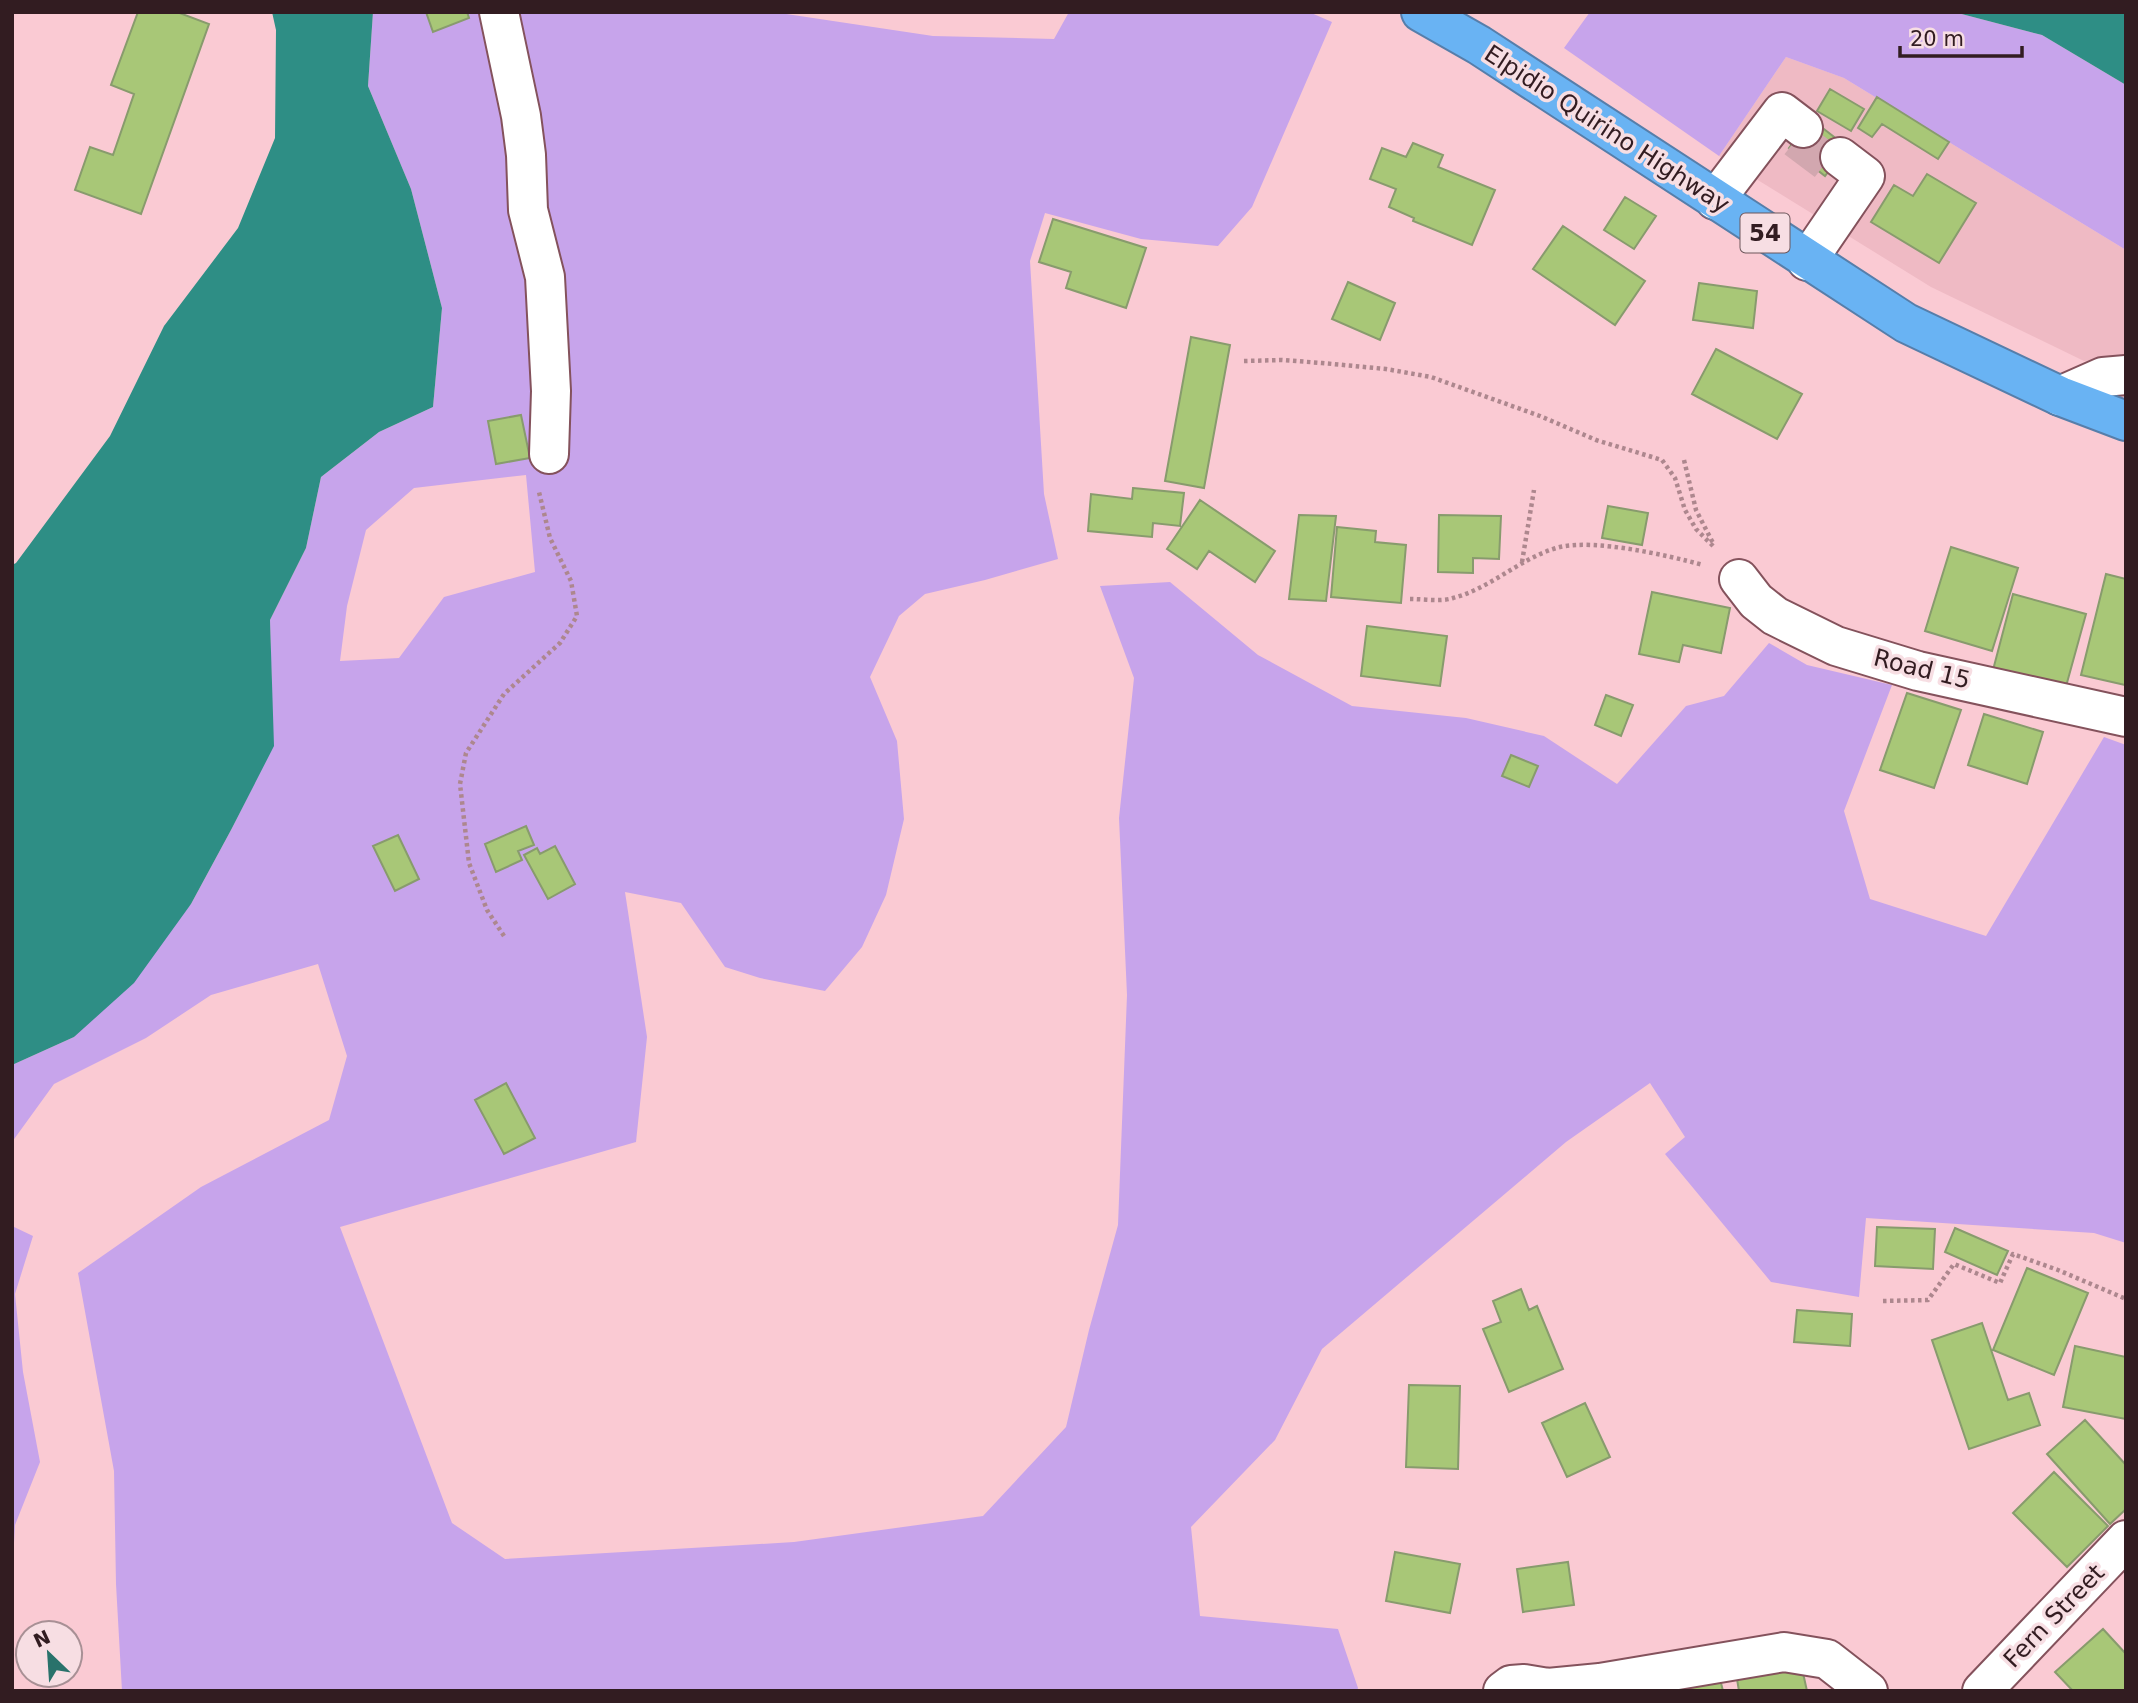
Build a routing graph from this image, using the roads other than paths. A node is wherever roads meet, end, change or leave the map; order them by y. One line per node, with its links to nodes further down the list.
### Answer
1 (499, 12): 10 (street)
2 (1421, 12): 5 (highway, Elpidio Quirino Highway / 54)
3 (1791, 130): 5 (street)
4 (1844, 170): 6 (street)
5 (1715, 200): 6 (highway, Elpidio Quirino Highway / 54)
6 (1807, 261): 8 (highway, Elpidio Quirino Highway / 54)
7 (2126, 374): 8 (street)
8 (2060, 396): 9 (highway, Elpidio Quirino Highway / 54)
9 (2126, 421)
10 (549, 454)
11 (1739, 579): 12 (street, Road 15)
12 (2126, 717)
13 (2126, 1541): 16 (street, Fern Street)
14 (1503, 1691): 15 (street)
15 (1868, 1691)
16 (1982, 1691)

